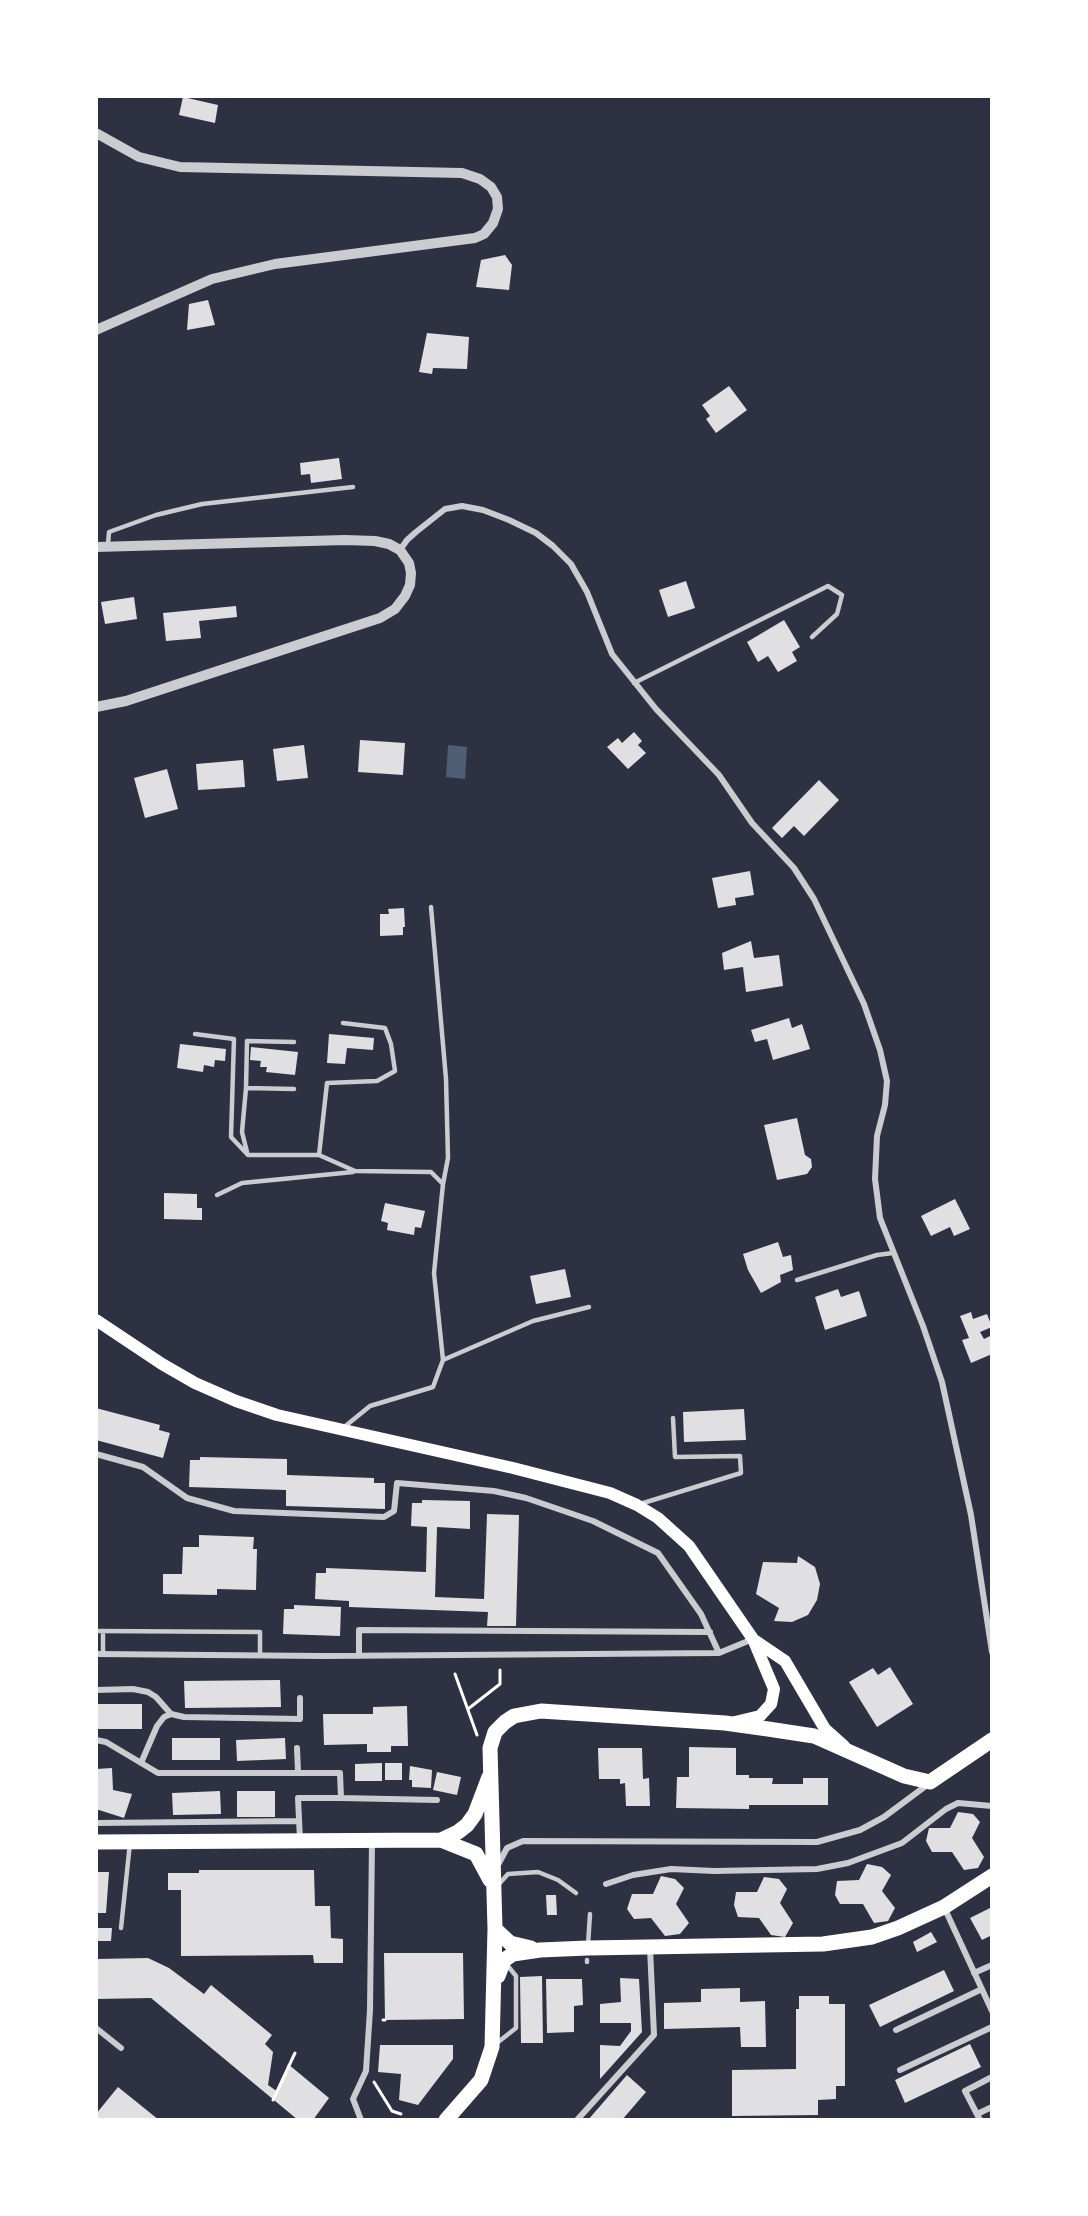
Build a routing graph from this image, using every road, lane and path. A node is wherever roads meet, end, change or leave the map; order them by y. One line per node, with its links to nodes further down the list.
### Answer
1 (96, 133): 2 (street)
2 (96, 330)
3 (353, 487): 4 (lane)
4 (102, 548): 5 (street)
5 (400, 550): 7 (street); 8 (street)
6 (812, 637): 7 (lane)
7 (634, 683): 20 (street)
8 (96, 707)
9 (431, 907): 18 (lane)
10 (343, 1023): 16 (lane)
11 (195, 1034): 15 (lane)
12 (294, 1042): 13 (lane)
13 (246, 1088): 14 (lane); 15 (lane)
14 (294, 1089)
15 (248, 1155): 16 (lane)
16 (319, 1155): 17 (lane)
17 (356, 1172): 18 (lane); 19 (lane)
18 (443, 1184): 24 (lane)
19 (217, 1195)
20 (893, 1253): 21 (lane); 33 (street)
21 (797, 1280)
22 (589, 1307): 24 (lane)
23 (96, 1320): 26 (main road)
24 (443, 1360): 26 (lane)
25 (673, 1418): 28 (lane)
26 (341, 1430): 28 (main road)
27 (96, 1454): 31 (street)
28 (638, 1505): 32 (main road)
29 (96, 1631): 30 (lane)
30 (103, 1631): 35 (lane); 36 (lane)
31 (710, 1632): 34 (street); 37 (street)
32 (753, 1639): 34 (street); 44 (main road); 49 (main road)
33 (992, 1652)
34 (719, 1653): 37 (street)
35 (100, 1654): 36 (street)
36 (260, 1655): 37 (street)
37 (359, 1656)
38 (500, 1670): 42 (path)
39 (455, 1674): 42 (path)
40 (96, 1690): 43 (street)
41 (300, 1698): 43 (street)
42 (468, 1709): 45 (path)
43 (171, 1714): 52 (street)
44 (725, 1723): 49 (main road); 54 (main road)
45 (477, 1735)
46 (96, 1740): 52 (street)
47 (992, 1740): 50 (main road)
48 (297, 1748): 53 (street)
49 (849, 1750): 55 (main road)
50 (975, 1752): 51 (main road); 55 (main road)
51 (992, 1755)
52 (141, 1763): 53 (street)
53 (298, 1772): 56 (street)
54 (489, 1777): 63 (main road); 68 (main road)
55 (930, 1782): 68 (street)
56 (342, 1798): 57 (street); 59 (street)
57 (437, 1800)
58 (992, 1806): 67 (street)
59 (299, 1821): 60 (street); 61 (street)
60 (96, 1822)
61 (300, 1840): 62 (main road); 64 (main road)
62 (372, 1840): 63 (main road); 96 (street)
63 (441, 1840): 68 (main road)
64 (131, 1841): 65 (main road); 72 (lane)
65 (96, 1842)
66 (991, 1877): 70 (main road)
67 (606, 1884)
68 (494, 1888): 69 (lane); 73 (main road)
69 (576, 1893)
70 (944, 1907): 74 (main road); 79 (street)
71 (590, 1914): 76 (lane)
72 (122, 1928)
73 (495, 1929): 75 (main road); 81 (main road)
74 (650, 1947): 76 (main road); 98 (street)
75 (540, 1950): 76 (main road); 77 (main road)
76 (588, 1957)
77 (504, 1960): 81 (main road); 86 (lane)
78 (992, 1965): 79 (street)
79 (975, 1973): 80 (street)
80 (982, 1989): 82 (street); 85 (street)
81 (494, 1996): 86 (main road)
82 (992, 2011)
83 (992, 2027): 89 (street)
84 (96, 2028): 87 (street)
85 (896, 2030)
86 (492, 2047): 97 (main road)
87 (121, 2048)
88 (295, 2053): 92 (path)
89 (900, 2070)
90 (992, 2077): 95 (street)
91 (372, 2080): 94 (path)
92 (273, 2100)
93 (992, 2107): 95 (street)
94 (401, 2114)
95 (979, 2117)
96 (361, 2120)
97 (446, 2120)
98 (577, 2120)

